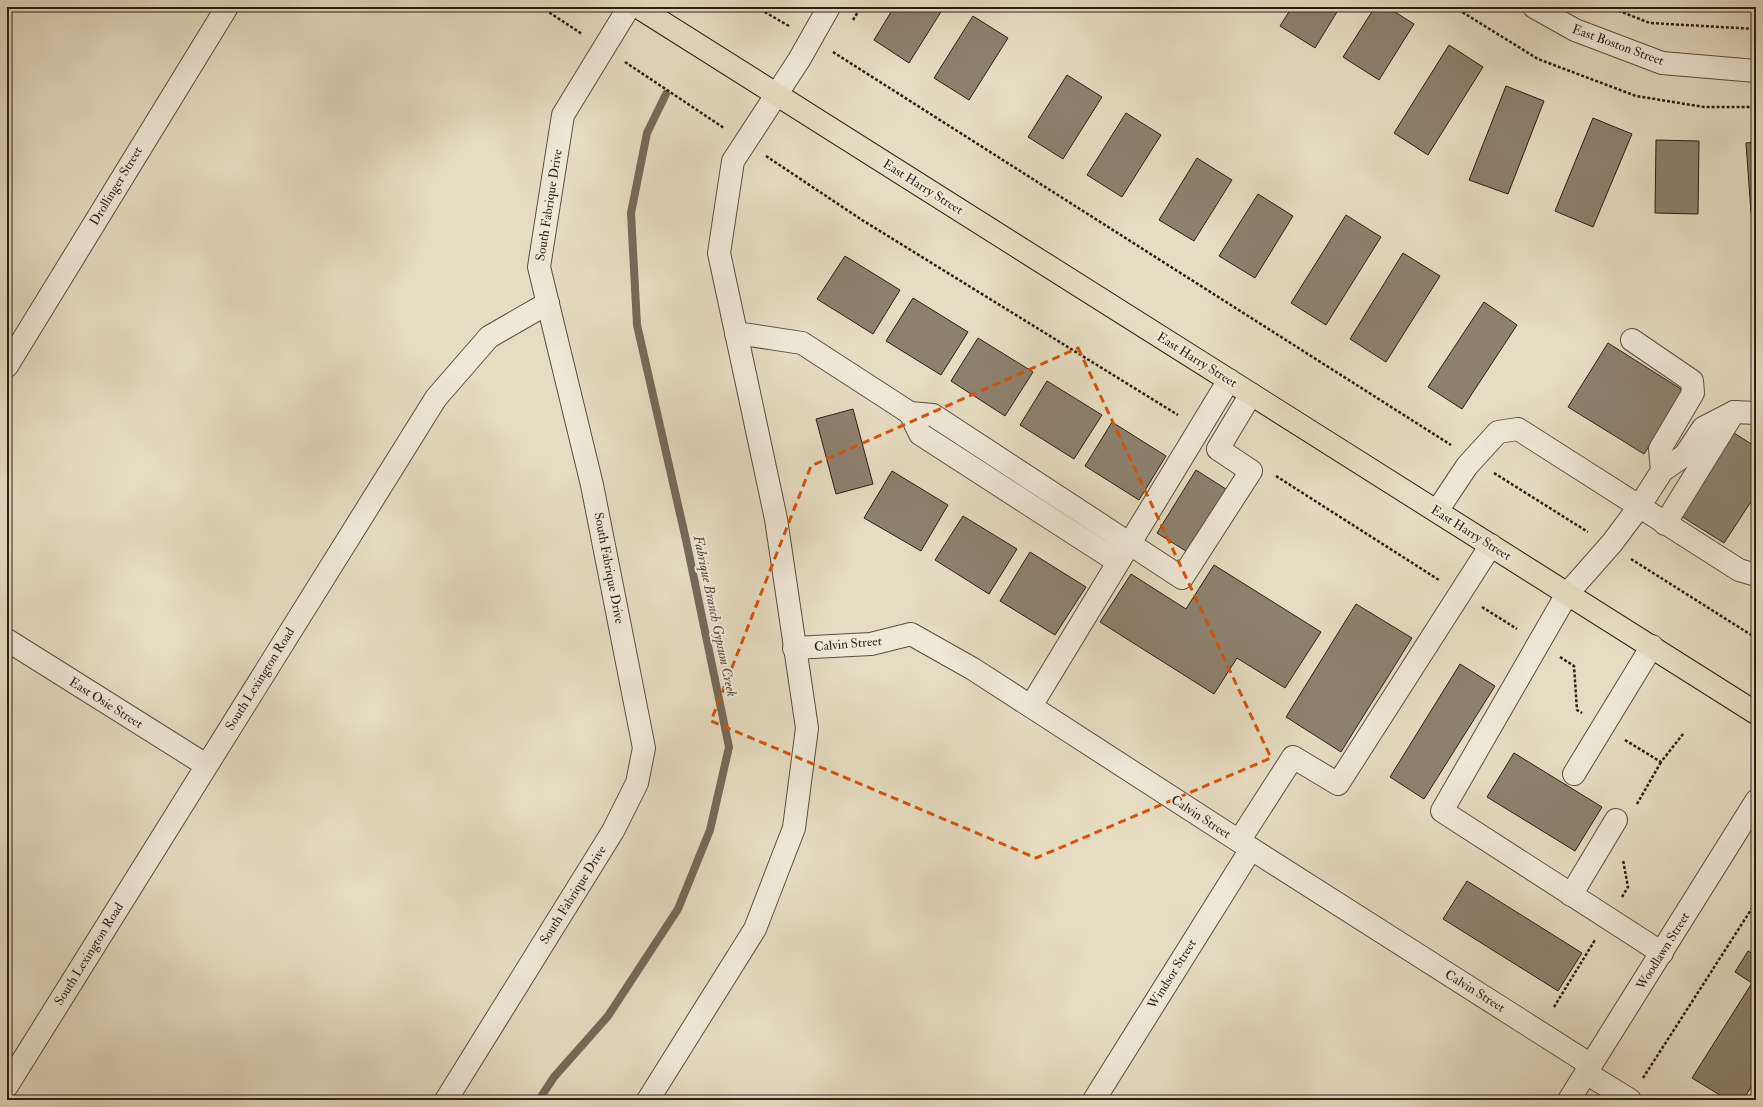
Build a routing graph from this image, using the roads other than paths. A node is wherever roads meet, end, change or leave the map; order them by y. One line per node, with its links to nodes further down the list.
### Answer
1 (227, 7): 11 (street, Drollinger Street)
2 (629, 7): 8 (street, South Fabrique Drive)
3 (638, 7): 7 (main road, East Harry Street)
4 (829, 7): 7 (street)
5 (1534, 7): 6 (street, East Boston Street)
6 (1756, 71)
7 (776, 94): 9 (street); 12 (main road, East Harry Street)
8 (548, 303): 32 (street, South Lexington Road); 41 (street, South Fabrique Drive)
9 (736, 333): 14 (street); 29 (street)
10 (1632, 340): 17 (street)
11 (7, 366)
12 (1229, 380): 13 (main road, East Harry Street); 24 (street)
13 (1251, 394): 21 (main road, East Harry Street); 24 (street)
14 (910, 412): 18 (street); 19 (street)
15 (1734, 412): 16 (street); 17 (street); 22 (street)
16 (1756, 412)
17 (1662, 471): 20 (street)
18 (1035, 482): 19 (street); 24 (street)
19 (1024, 500): 24 (street)
20 (1639, 507): 21 (street); 22 (street); 26 (street)
21 (1437, 511): 23 (main road, East Harry Street)
22 (1665, 524): 25 (street)
23 (1491, 545): 26 (main road, East Harry Street); 36 (street, Windsor Street)
24 (1124, 553): 30 (street)
25 (1756, 575)
26 (1567, 594): 28 (main road, East Harry Street); 37 (street)
27 (7, 640): 32 (street, East Osie Street)
28 (1652, 646): 31 (main road, East Harry Street); 33 (street)
29 (794, 648): 30 (street, Calvin Street); 42 (street)
30 (1031, 706): 36 (street, Calvin Street)
31 (1756, 713)
32 (206, 765): 40 (street, South Lexington Road)
33 (1574, 774)
34 (1756, 801): 38 (street, Woodlawn Street)
35 (1616, 820): 37 (street)
36 (1245, 845): 39 (street, Calvin Street); 43 (street, Windsor Street)
37 (1571, 895): 38 (street)
38 (1662, 953): 39 (street, Woodlawn Street)
39 (1588, 1069): 44 (street, Woodlawn Street); 45 (street, Calvin Street)
40 (7, 1086)
41 (446, 1100)
42 (648, 1100)
43 (1094, 1100)
44 (1569, 1100)
45 (1630, 1100)

